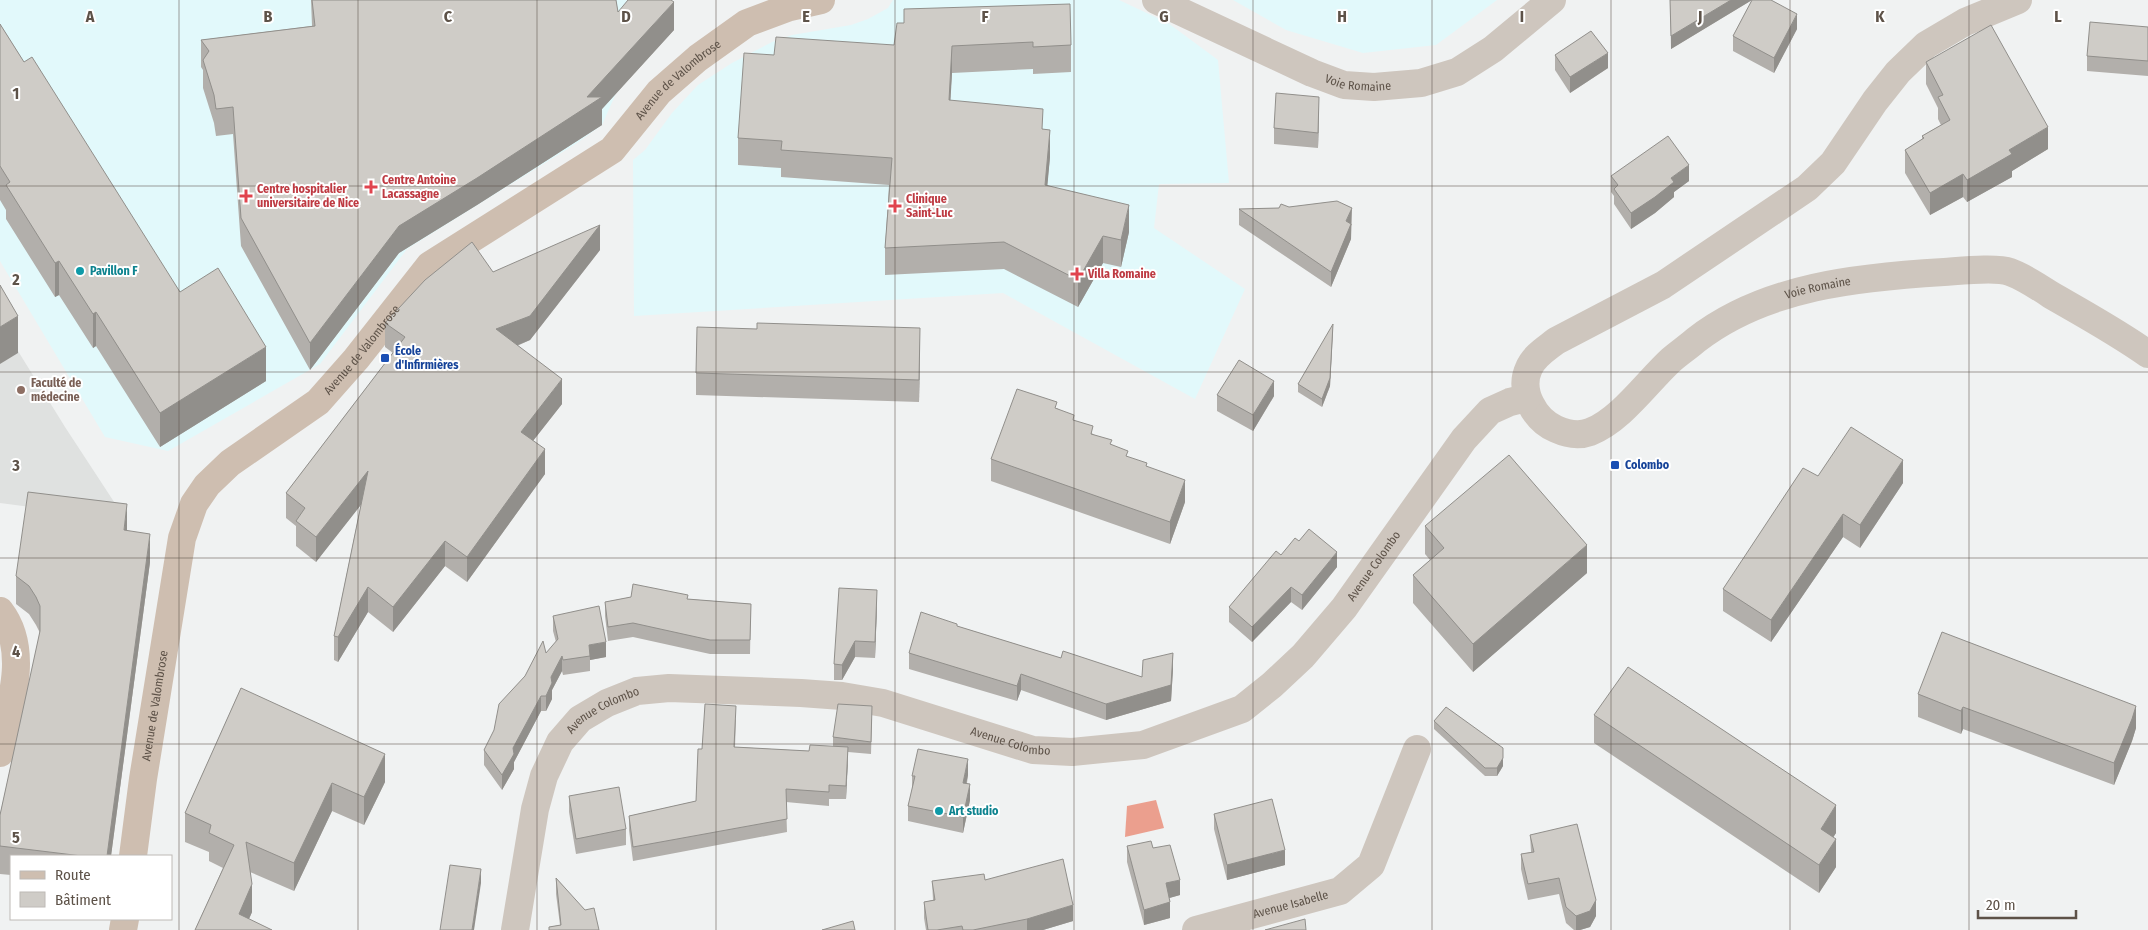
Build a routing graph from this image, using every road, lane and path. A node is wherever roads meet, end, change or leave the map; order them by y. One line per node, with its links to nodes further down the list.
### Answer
1 (821, 0): 10 (main road, Avenue de Valombrose)
2 (1156, 0): 3 (street, Voie Romaine)
3 (1552, 0)
4 (2018, 0): 6 (street)
5 (2148, 354): 6 (street, Voie Romaine)
6 (1528, 398): 11 (street, Avenue Colombo)
7 (0, 611): 9 (main road)
8 (1416, 750): 12 (street, Avenue Isabelle)
9 (0, 753)
10 (133, 855)
11 (515, 930)
12 (1196, 930)

